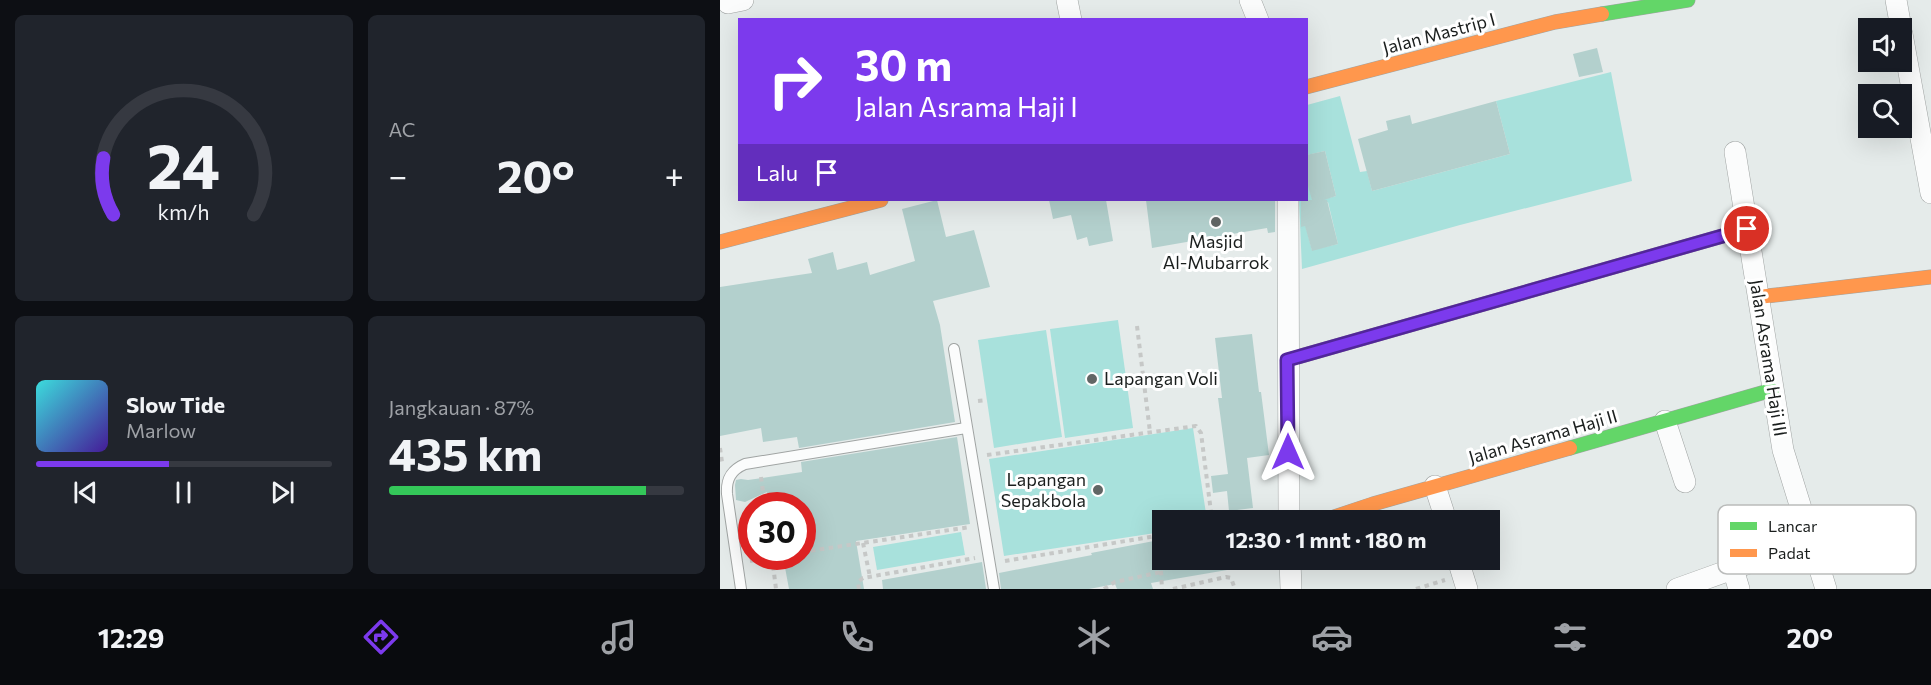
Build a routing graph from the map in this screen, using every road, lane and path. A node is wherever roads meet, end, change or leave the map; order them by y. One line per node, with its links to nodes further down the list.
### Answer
1 (1067, 0): 5 (street)
2 (1251, 0): 6 (street)
3 (1688, 0): 9 (street, Jalan Mastrip I)
4 (1896, 0): 7 (street)
5 (1071, 18)
6 (1257, 18)
7 (1899, 18)
8 (1910, 72): 10 (street)
9 (1308, 86)
10 (1927, 150): 12 (street)
11 (1735, 152): 15 (street, Jalan Asrama Haji III)
12 (1931, 193)
13 (877, 201): 16 (street)
14 (1288, 201): 21 (street)
15 (1747, 229): 18 (street, Jalan Asrama Haji III); 21 (street)
16 (720, 242)
17 (1931, 277): 18 (street)
18 (1758, 297): 22 (street, Jalan Asrama Haji III)
19 (1137, 326): 25 (path)
20 (954, 349): 24 (lane)
21 (1287, 360): 33 (street)
22 (1772, 390): 23 (street, Jalan Asrama Haji II); 31 (street, Jalan Asrama Haji III)
23 (1665, 421): 28 (street); 29 (street, Jalan Asrama Haji II)
24 (966, 428): 26 (lane); 27 (lane)
25 (1150, 432): 26 (path); 32 (path)
26 (971, 458): 36 (lane)
27 (759, 461): 30 (path); 41 (lane)
28 (1685, 482)
29 (1435, 486): 34 (street, Jalan Asrama Haji II); 35 (street)
30 (763, 492)
31 (1799, 505)
32 (1211, 510)
33 (1289, 510)
34 (1357, 510)
35 (1443, 510)
36 (982, 525): 38 (path); 40 (lane)
37 (1152, 536): 40 (path)
38 (863, 543): 39 (path); 50 (path)
39 (816, 550)
40 (989, 560): 50 (path); 54 (lane)
41 (738, 562)
42 (739, 570): 51 (lane)
43 (775, 570): 52 (path)
44 (1290, 570): 59 (street)
45 (1161, 572): 55 (path); 56 (path)
46 (1463, 574): 60 (path)
47 (1719, 574): 61 (street)
48 (1734, 574): 62 (street)
49 (1821, 574): 63 (street, Jalan Asrama Haji III)
50 (870, 577): 53 (path)
51 (741, 589)
52 (776, 589)
53 (859, 589)
54 (994, 589)
55 (1104, 589)
56 (1162, 589)
57 (1173, 589): 58 (path)
58 (1235, 589)
59 (1291, 589)
60 (1416, 589)
61 (1677, 589)
62 (1739, 589)
63 (1826, 589)

